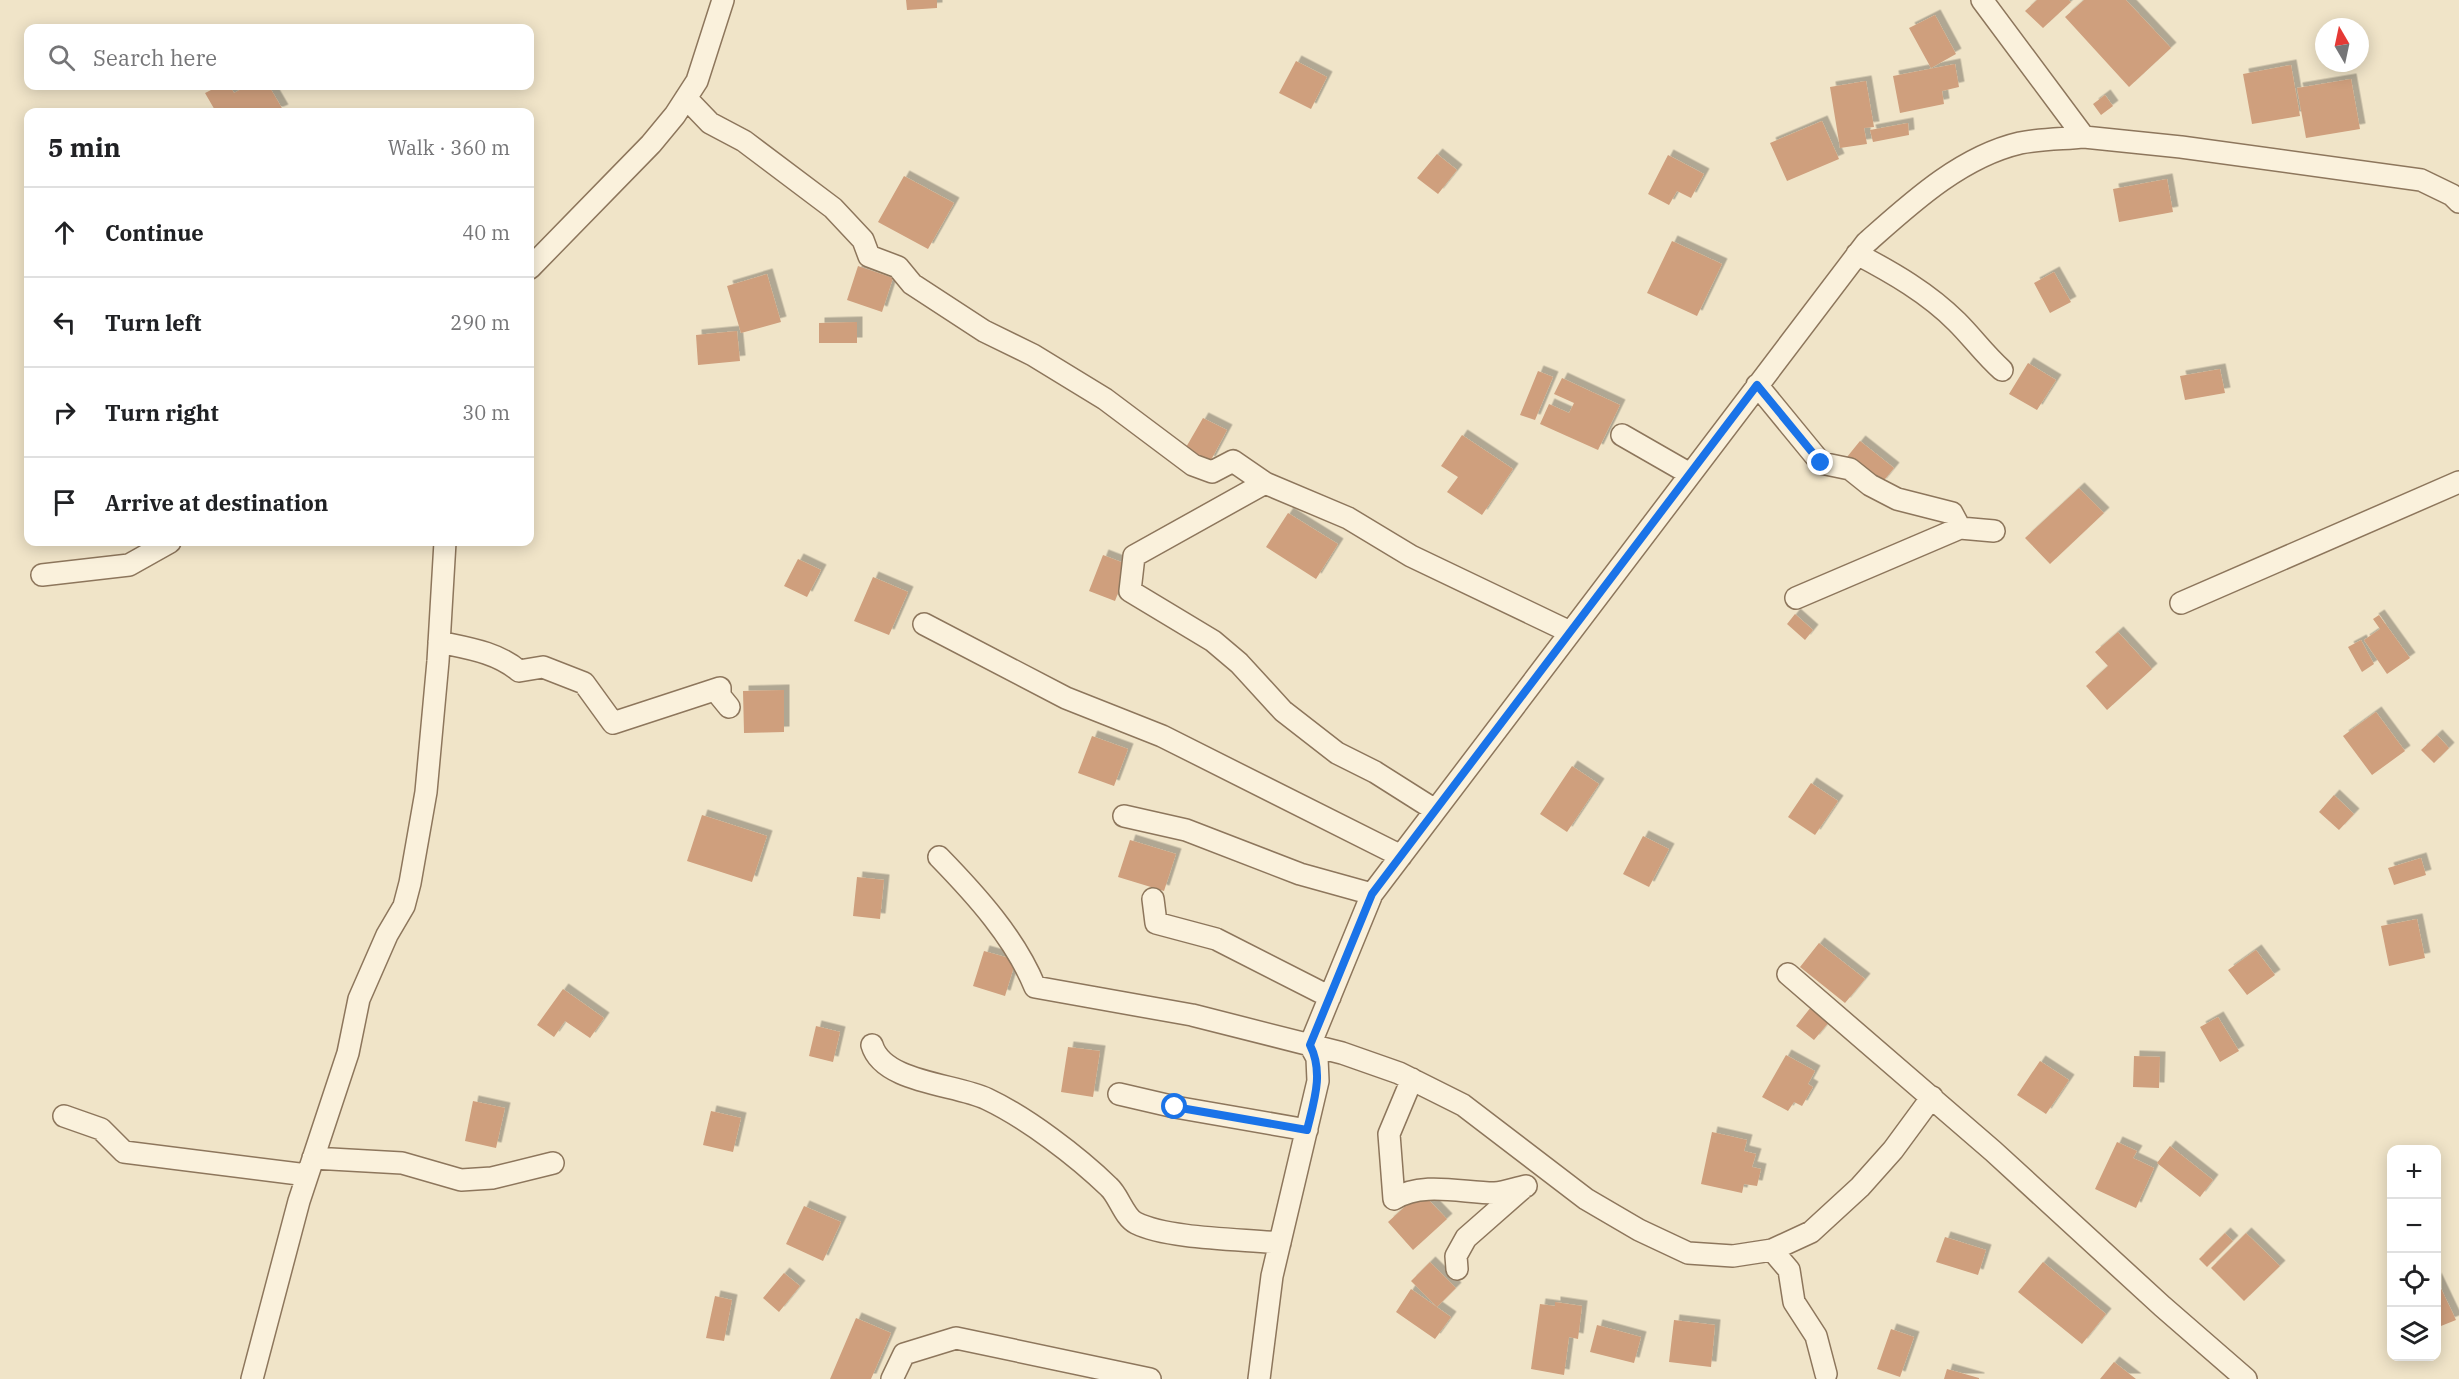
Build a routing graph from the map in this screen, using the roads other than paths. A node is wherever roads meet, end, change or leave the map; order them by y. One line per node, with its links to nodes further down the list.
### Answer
1 (723, 0): 3 (street)
2 (1982, 0): 4 (street)
3 (686, 98): 7 (street); 13 (street)
4 (2084, 137): 5 (street); 6 (street)
5 (2459, 202)
6 (1857, 254): 8 (street); 9 (street)
7 (534, 264)
8 (2002, 370)
9 (1757, 385): 11 (street); 14 (street)
10 (1622, 435): 11 (street)
11 (1690, 474): 22 (street)
12 (2459, 482): 20 (street)
13 (1265, 483): 22 (street); 25 (street)
14 (1960, 528): 15 (street); 19 (street)
15 (1994, 531)
16 (163, 546): 18 (street)
17 (445, 546): 23 (street)
18 (42, 575)
19 (1796, 598)
20 (2181, 603)
21 (924, 624): 27 (street)
22 (1569, 632): 25 (street)
23 (439, 642): 24 (street); 42 (street)
24 (729, 707)
25 (1435, 810): 27 (street)
26 (1124, 816): 29 (street)
27 (1401, 856): 29 (street)
28 (939, 857): 34 (street)
29 (1372, 894): 32 (street)
30 (1153, 899): 32 (street)
31 (1788, 974): 37 (street)
32 (1330, 997): 34 (street)
33 (872, 1045): 44 (street)
34 (1310, 1045): 35 (street); 39 (street)
35 (1412, 1079): 40 (street); 43 (street)
36 (1119, 1094): 39 (street)
37 (1932, 1097): 45 (street); 52 (street)
38 (64, 1116): 42 (street)
39 (1307, 1130): 44 (street)
40 (1534, 1160): 43 (street); 45 (street)
41 (553, 1163): 42 (street)
42 (310, 1167): 48 (street)
43 (1526, 1186): 46 (street)
44 (1280, 1243): 51 (street)
45 (1772, 1250): 47 (street)
46 (1457, 1269)
47 (1826, 1374)
48 (252, 1379)
49 (892, 1379): 50 (street)
50 (1150, 1379)
51 (1259, 1379)
52 (2246, 1379)

